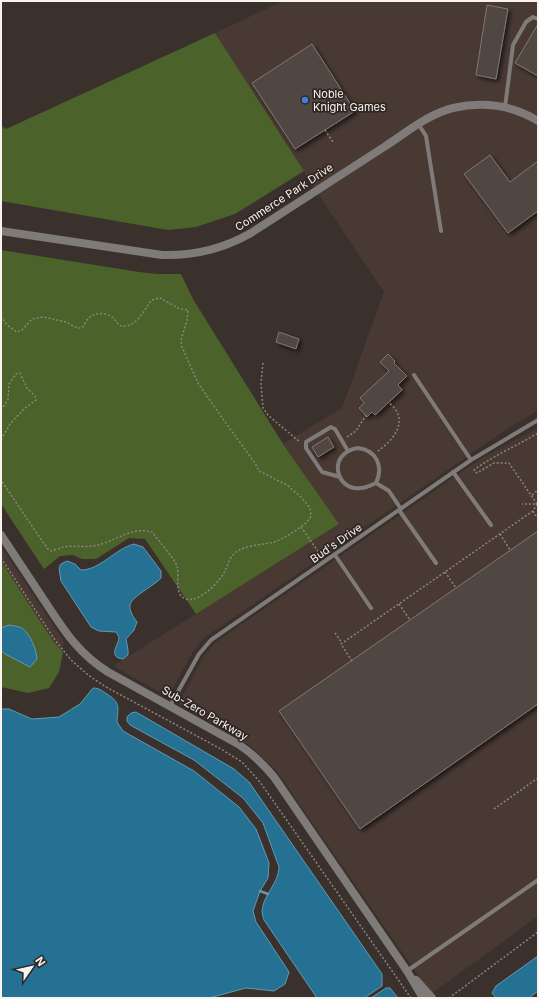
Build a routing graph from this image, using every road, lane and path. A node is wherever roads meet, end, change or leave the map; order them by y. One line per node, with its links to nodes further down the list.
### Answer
1 (538, 19): 2 (lane)
2 (505, 107): 3 (street, Commerce Park Drive); 4 (street, Commerce Park Drive)
3 (538, 121)
4 (419, 125): 7 (street, Commerce Park Drive); 8 (lane)
5 (325, 130): 6 (path)
6 (333, 142)
7 (1, 231)
8 (441, 231)
9 (1, 316): 35 (path)
10 (263, 363): 19 (path)
11 (414, 375): 22 (lane)
12 (389, 402): 21 (path)
13 (1, 410): 17 (path)
14 (366, 415): 18 (path)
15 (538, 420): 22 (lane, Bud's Drive)
16 (538, 433): 28 (path)
17 (1, 440)
18 (342, 440): 19 (lane); 20 (lane)
19 (306, 448): 24 (lane)
20 (348, 451): 21 (lane); 24 (lane)
21 (373, 454): 26 (lane)
22 (471, 460): 23 (lane, Bud's Drive)
23 (453, 472): 31 (lane, Bud's Drive); 34 (lane)
24 (340, 477): 26 (lane)
25 (1, 480): 35 (path)
26 (376, 483): 31 (lane)
27 (538, 490): 28 (path)
28 (532, 495): 30 (path)
29 (522, 504): 30 (path)
30 (538, 504): 32 (path)
31 (400, 509): 39 (lane, Bud's Drive); 42 (lane)
32 (532, 511): 33 (path); 36 (path)
33 (538, 516)
34 (491, 525)
35 (300, 527): 41 (path)
36 (500, 534): 38 (path); 43 (path)
37 (1, 535): 51 (street, Sub-Zero Parkway)
38 (510, 550)
39 (335, 555): 41 (lane, Bud's Drive); 46 (lane)
40 (1, 558): 57 (path)
41 (325, 562): 51 (lane, Bud's Drive)
42 (436, 563)
43 (445, 572): 44 (path); 45 (path)
44 (456, 588)
45 (399, 604): 47 (path); 49 (path)
46 (371, 608)
47 (410, 620)
48 (336, 633): 49 (path)
49 (342, 643): 50 (path)
50 (352, 660)
51 (170, 706): 56 (street, Sub-Zero Parkway)
52 (538, 778): 53 (path)
53 (494, 809)
54 (538, 880): 56 (lane)
55 (538, 932): 60 (path)
56 (407, 971): 58 (street, Sub-Zero Parkway); 59 (street, Sub-Zero Parkway)
57 (411, 998)
58 (423, 998)
59 (432, 998)
60 (449, 998)

